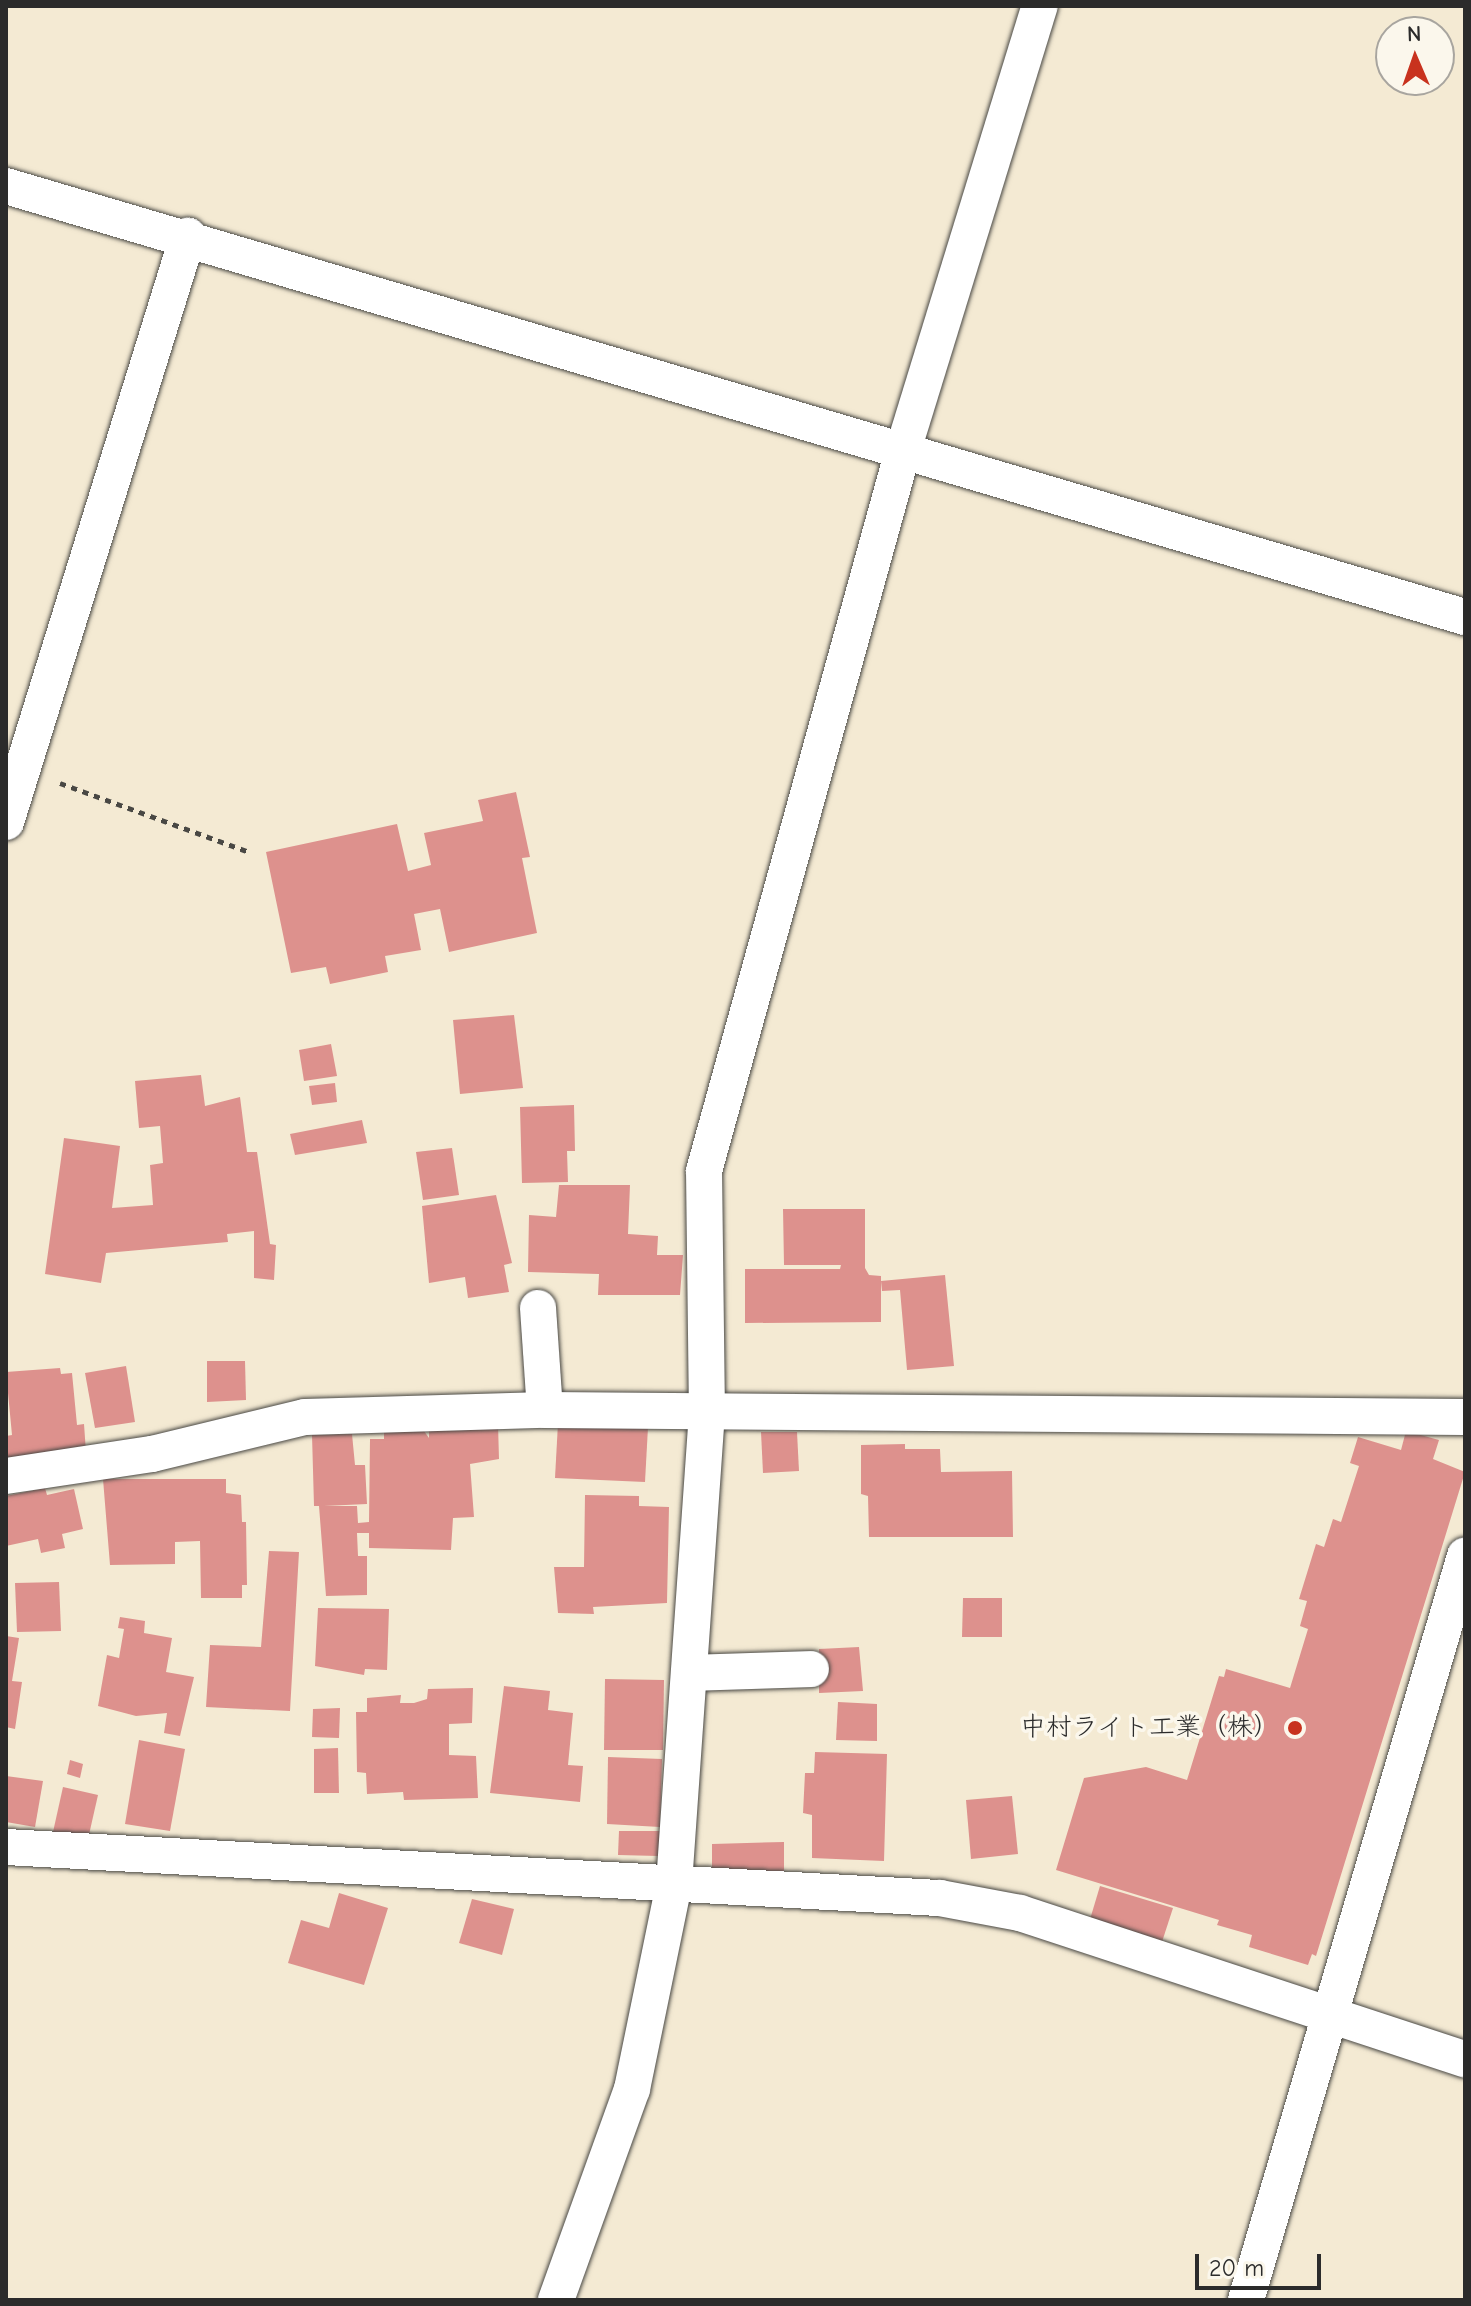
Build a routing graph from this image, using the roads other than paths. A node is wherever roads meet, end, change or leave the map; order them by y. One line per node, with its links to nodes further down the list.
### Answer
1 (1040, 6): 4 (street)
2 (6, 186): 3 (street)
3 (188, 236): 4 (street); 6 (street)
4 (904, 447): 5 (street); 9 (street)
5 (1465, 617)
6 (6, 822)
7 (538, 1308): 8 (street)
8 (545, 1410): 9 (street); 11 (street)
9 (707, 1415): 10 (street); 14 (street)
10 (1465, 1417)
11 (6, 1476)
12 (1465, 1556): 17 (street)
13 (811, 1669): 14 (street)
14 (691, 1673): 16 (street)
15 (6, 1847): 16 (street)
16 (674, 1884): 17 (street); 19 (street)
17 (1333, 2014): 18 (street); 20 (street)
18 (1465, 2059)
19 (556, 2300)
20 (1246, 2300)

